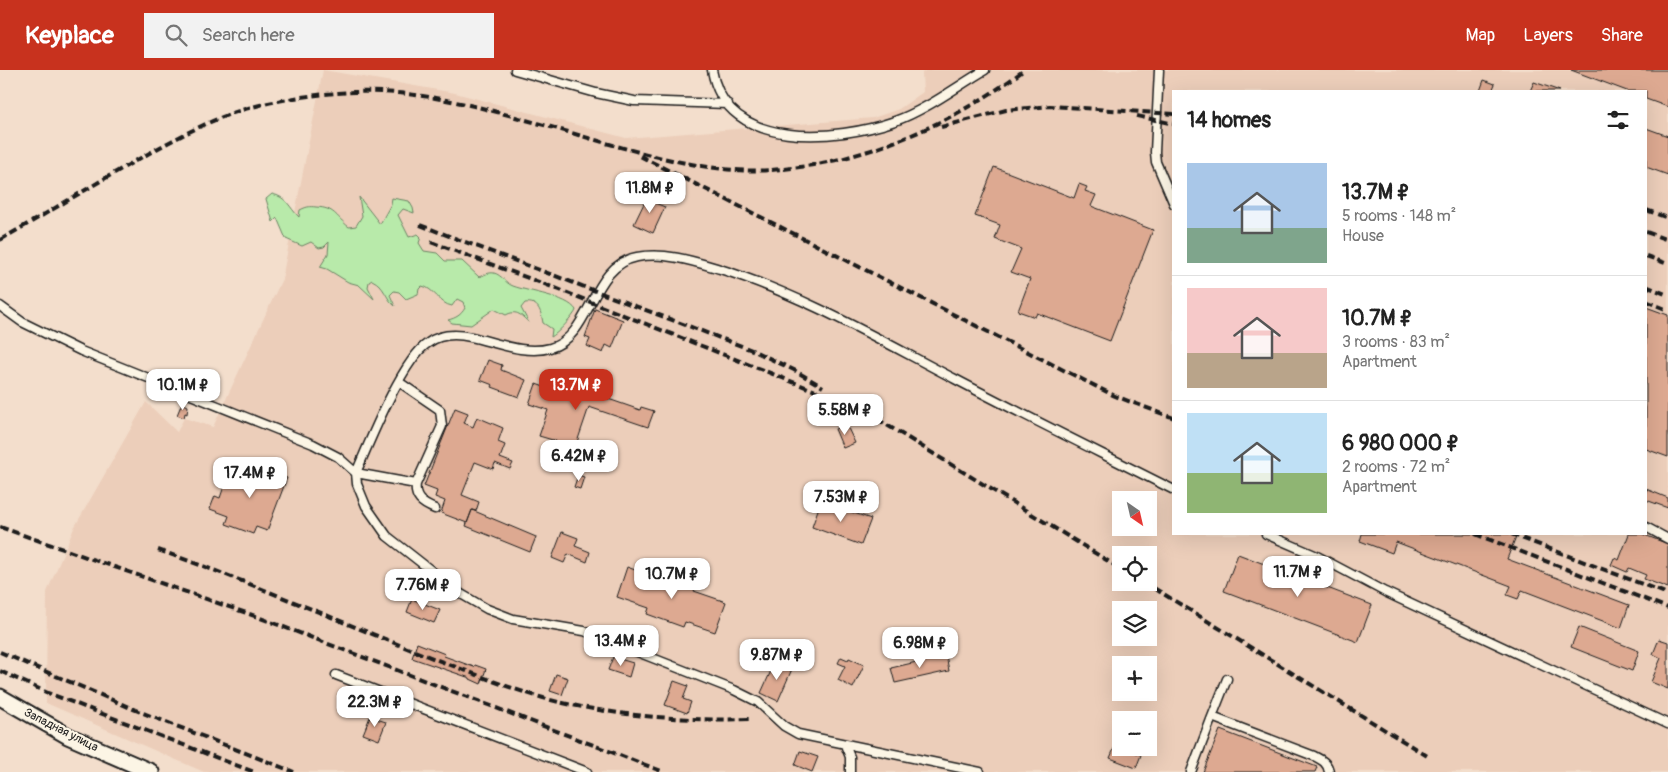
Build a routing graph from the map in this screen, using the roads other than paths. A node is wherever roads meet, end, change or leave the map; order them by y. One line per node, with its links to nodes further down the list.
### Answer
1 (515, 70): 5 (lane)
2 (712, 70): 5 (lane)
3 (984, 70): 5 (lane)
4 (1159, 70): 6 (lane)
5 (728, 104)
6 (1172, 199)
7 (0, 306): 9 (lane)
8 (400, 382): 9 (lane); 10 (lane); 11 (lane)
9 (356, 473): 10 (lane); 21 (lane)
10 (416, 484): 12 (lane)
11 (1172, 489)
12 (435, 508)
13 (1647, 528): 15 (lane)
14 (1268, 535): 20 (lane)
15 (1668, 539)
16 (336, 675): 23 (lane)
17 (1227, 679): 19 (lane)
18 (0, 697): 22 (street, Западная улица)
19 (1212, 717): 26 (lane); 27 (lane)
20 (1668, 724)
21 (845, 745): 24 (lane); 25 (lane)
22 (151, 772)
23 (587, 772)
24 (850, 772)
25 (980, 772)
26 (1190, 772)
27 (1328, 772)

